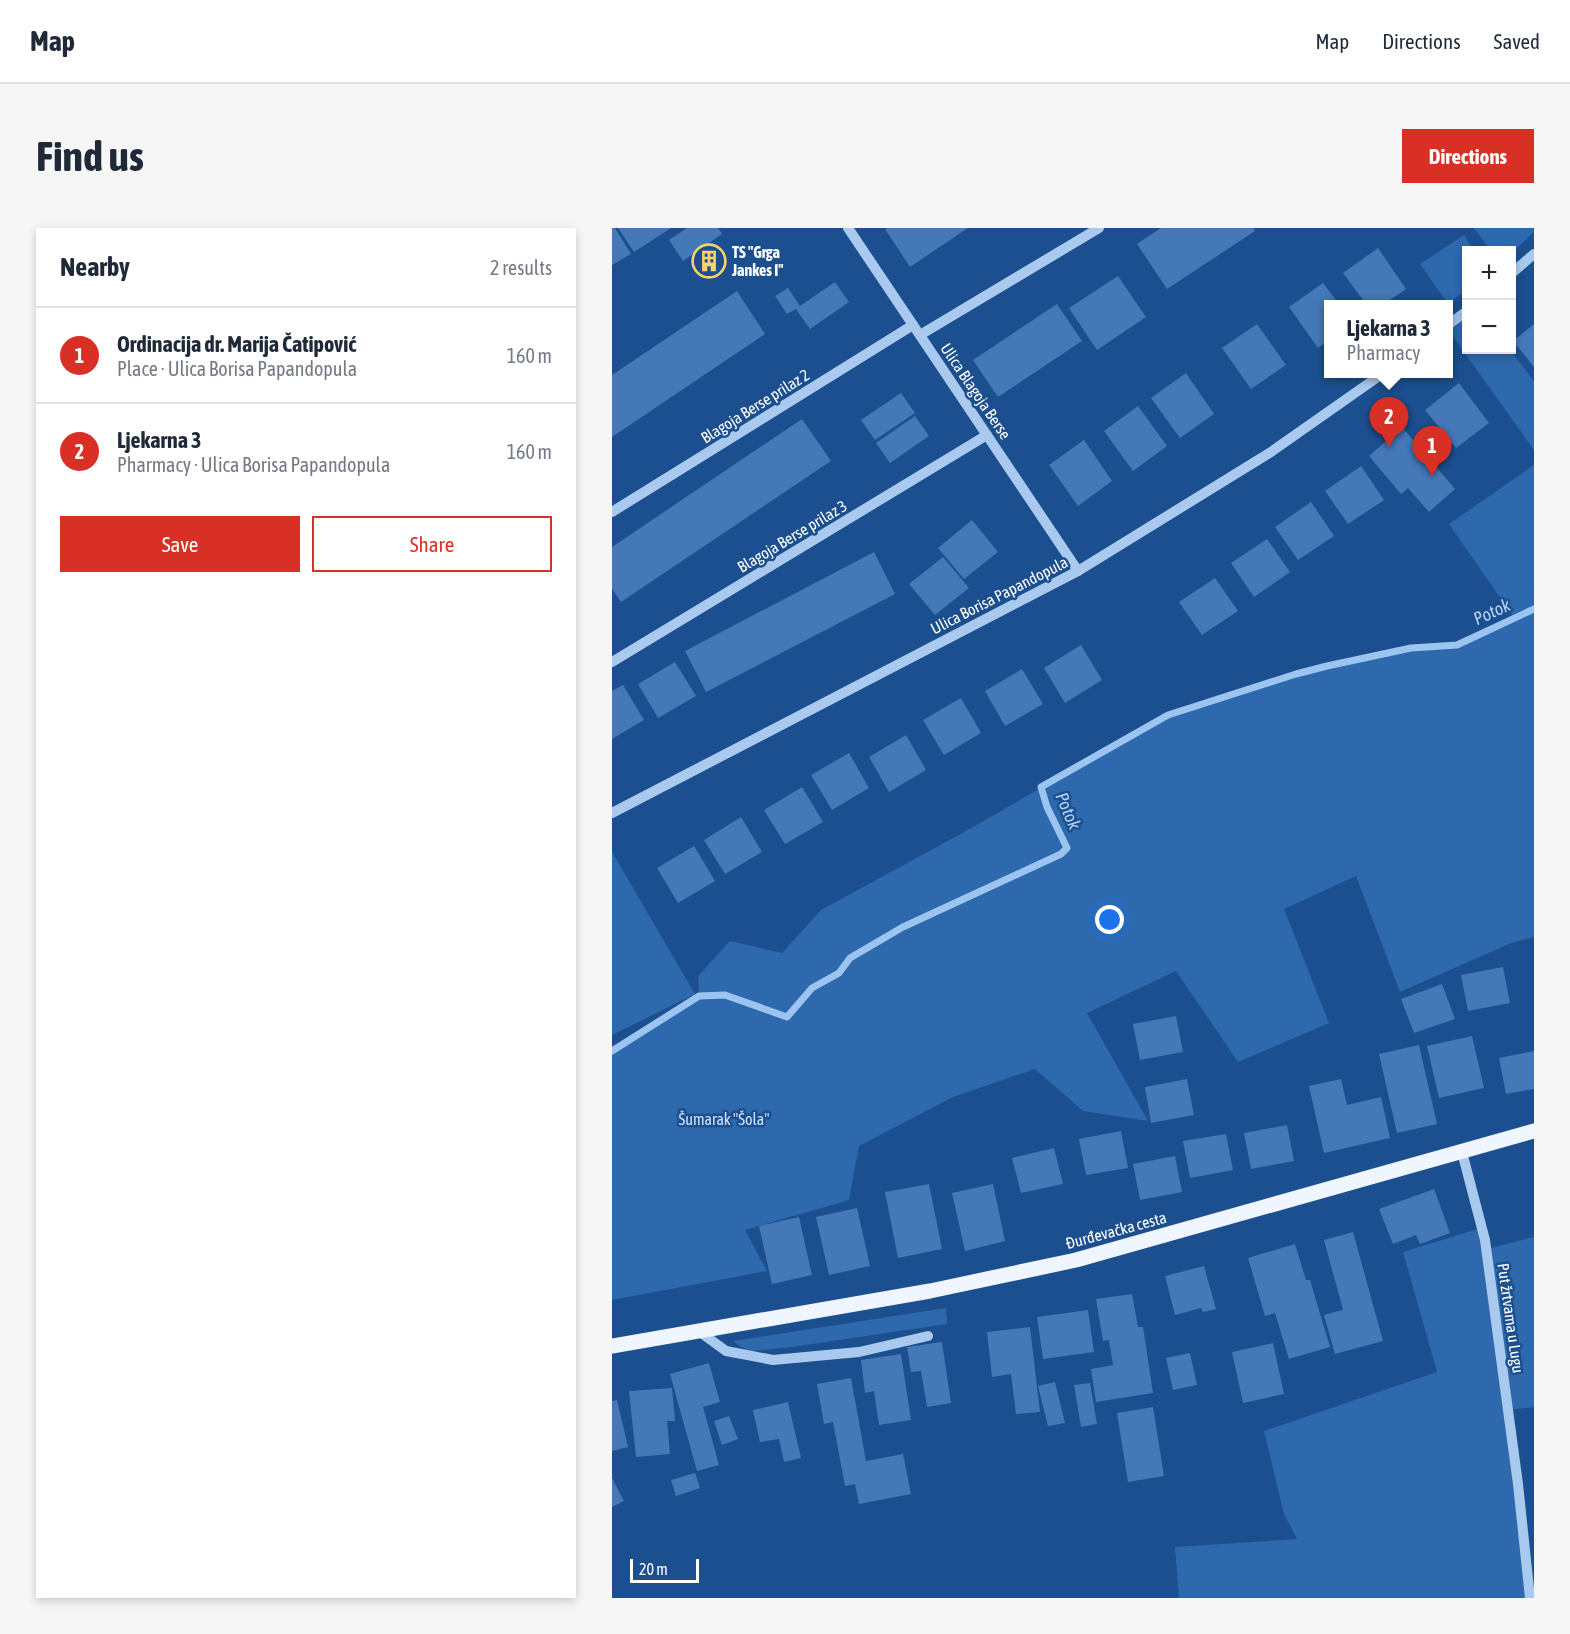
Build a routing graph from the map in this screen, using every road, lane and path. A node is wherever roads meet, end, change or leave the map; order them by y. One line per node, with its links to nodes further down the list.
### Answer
1 (848, 228): 5 (street, Ulica Blagoja Berse)
2 (1099, 228): 6 (street)
3 (1534, 254): 4 (street)
4 (1516, 270)
5 (913, 325): 6 (street, Ulica Blagoja Berse); 9 (street, Blagoja Berse prilaz 2)
6 (920, 335): 8 (street, Ulica Blagoja Berse)
7 (1376, 378): 10 (street, Ulica Borisa Papandopula)
8 (987, 435): 10 (street, Ulica Blagoja Berse); 11 (street, Blagoja Berse prilaz 3)
9 (612, 512)
10 (1078, 571): 12 (street, Ulica Borisa Papandopula)
11 (612, 662)
12 (612, 813)
13 (1534, 1131): 14 (main road, Đurđevačka cesta)
14 (1462, 1152): 15 (main road, Đurđevačka cesta); 18 (street, Put žrtvama u Lugu)
15 (700, 1332): 16 (street); 17 (main road, Đurđevačka cesta)
16 (928, 1336)
17 (612, 1346)
18 (1530, 1598)

